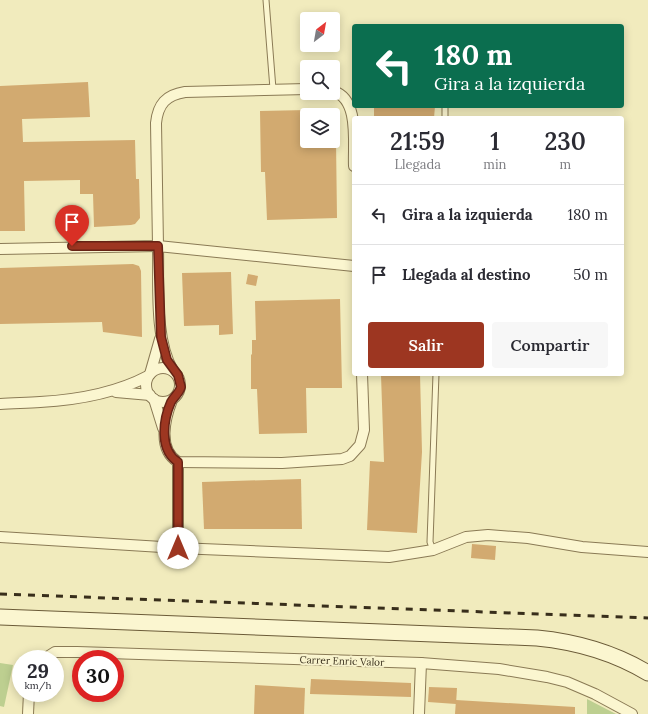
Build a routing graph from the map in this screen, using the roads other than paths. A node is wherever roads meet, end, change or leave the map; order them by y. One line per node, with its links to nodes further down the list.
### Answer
1 (266, 0): 2 (lane)
2 (273, 89): 3 (street); 6 (street)
3 (300, 89)
4 (340, 94): 5 (street)
5 (352, 116)
6 (158, 246): 7 (street); 8 (street); 9 (street)
7 (0, 249)
8 (352, 266)
9 (161, 337): 10 (street); 11 (street)
10 (174, 371): 11 (street); 16 (street)
11 (149, 375): 14 (street); 15 (street)
12 (362, 376): 19 (street)
13 (436, 376): 22 (lane)
14 (108, 391): 15 (street); 17 (street)
15 (152, 397): 16 (street); 18 (street)
16 (172, 400): 18 (street)
17 (0, 404)
18 (164, 430): 19 (street)
19 (178, 462): 21 (street)
20 (0, 537): 21 (street)
21 (178, 548): 22 (street)
22 (433, 550): 23 (street)
23 (648, 552)
24 (0, 617): 27 (main road)
25 (64, 652): 26 (street, Carrer Enric Valor)
26 (421, 663): 30 (street); 31 (street, Carrer Enric Valor)
27 (648, 673)
28 (29, 702): 29 (street)
29 (28, 714)
30 (419, 714)
31 (632, 714)

